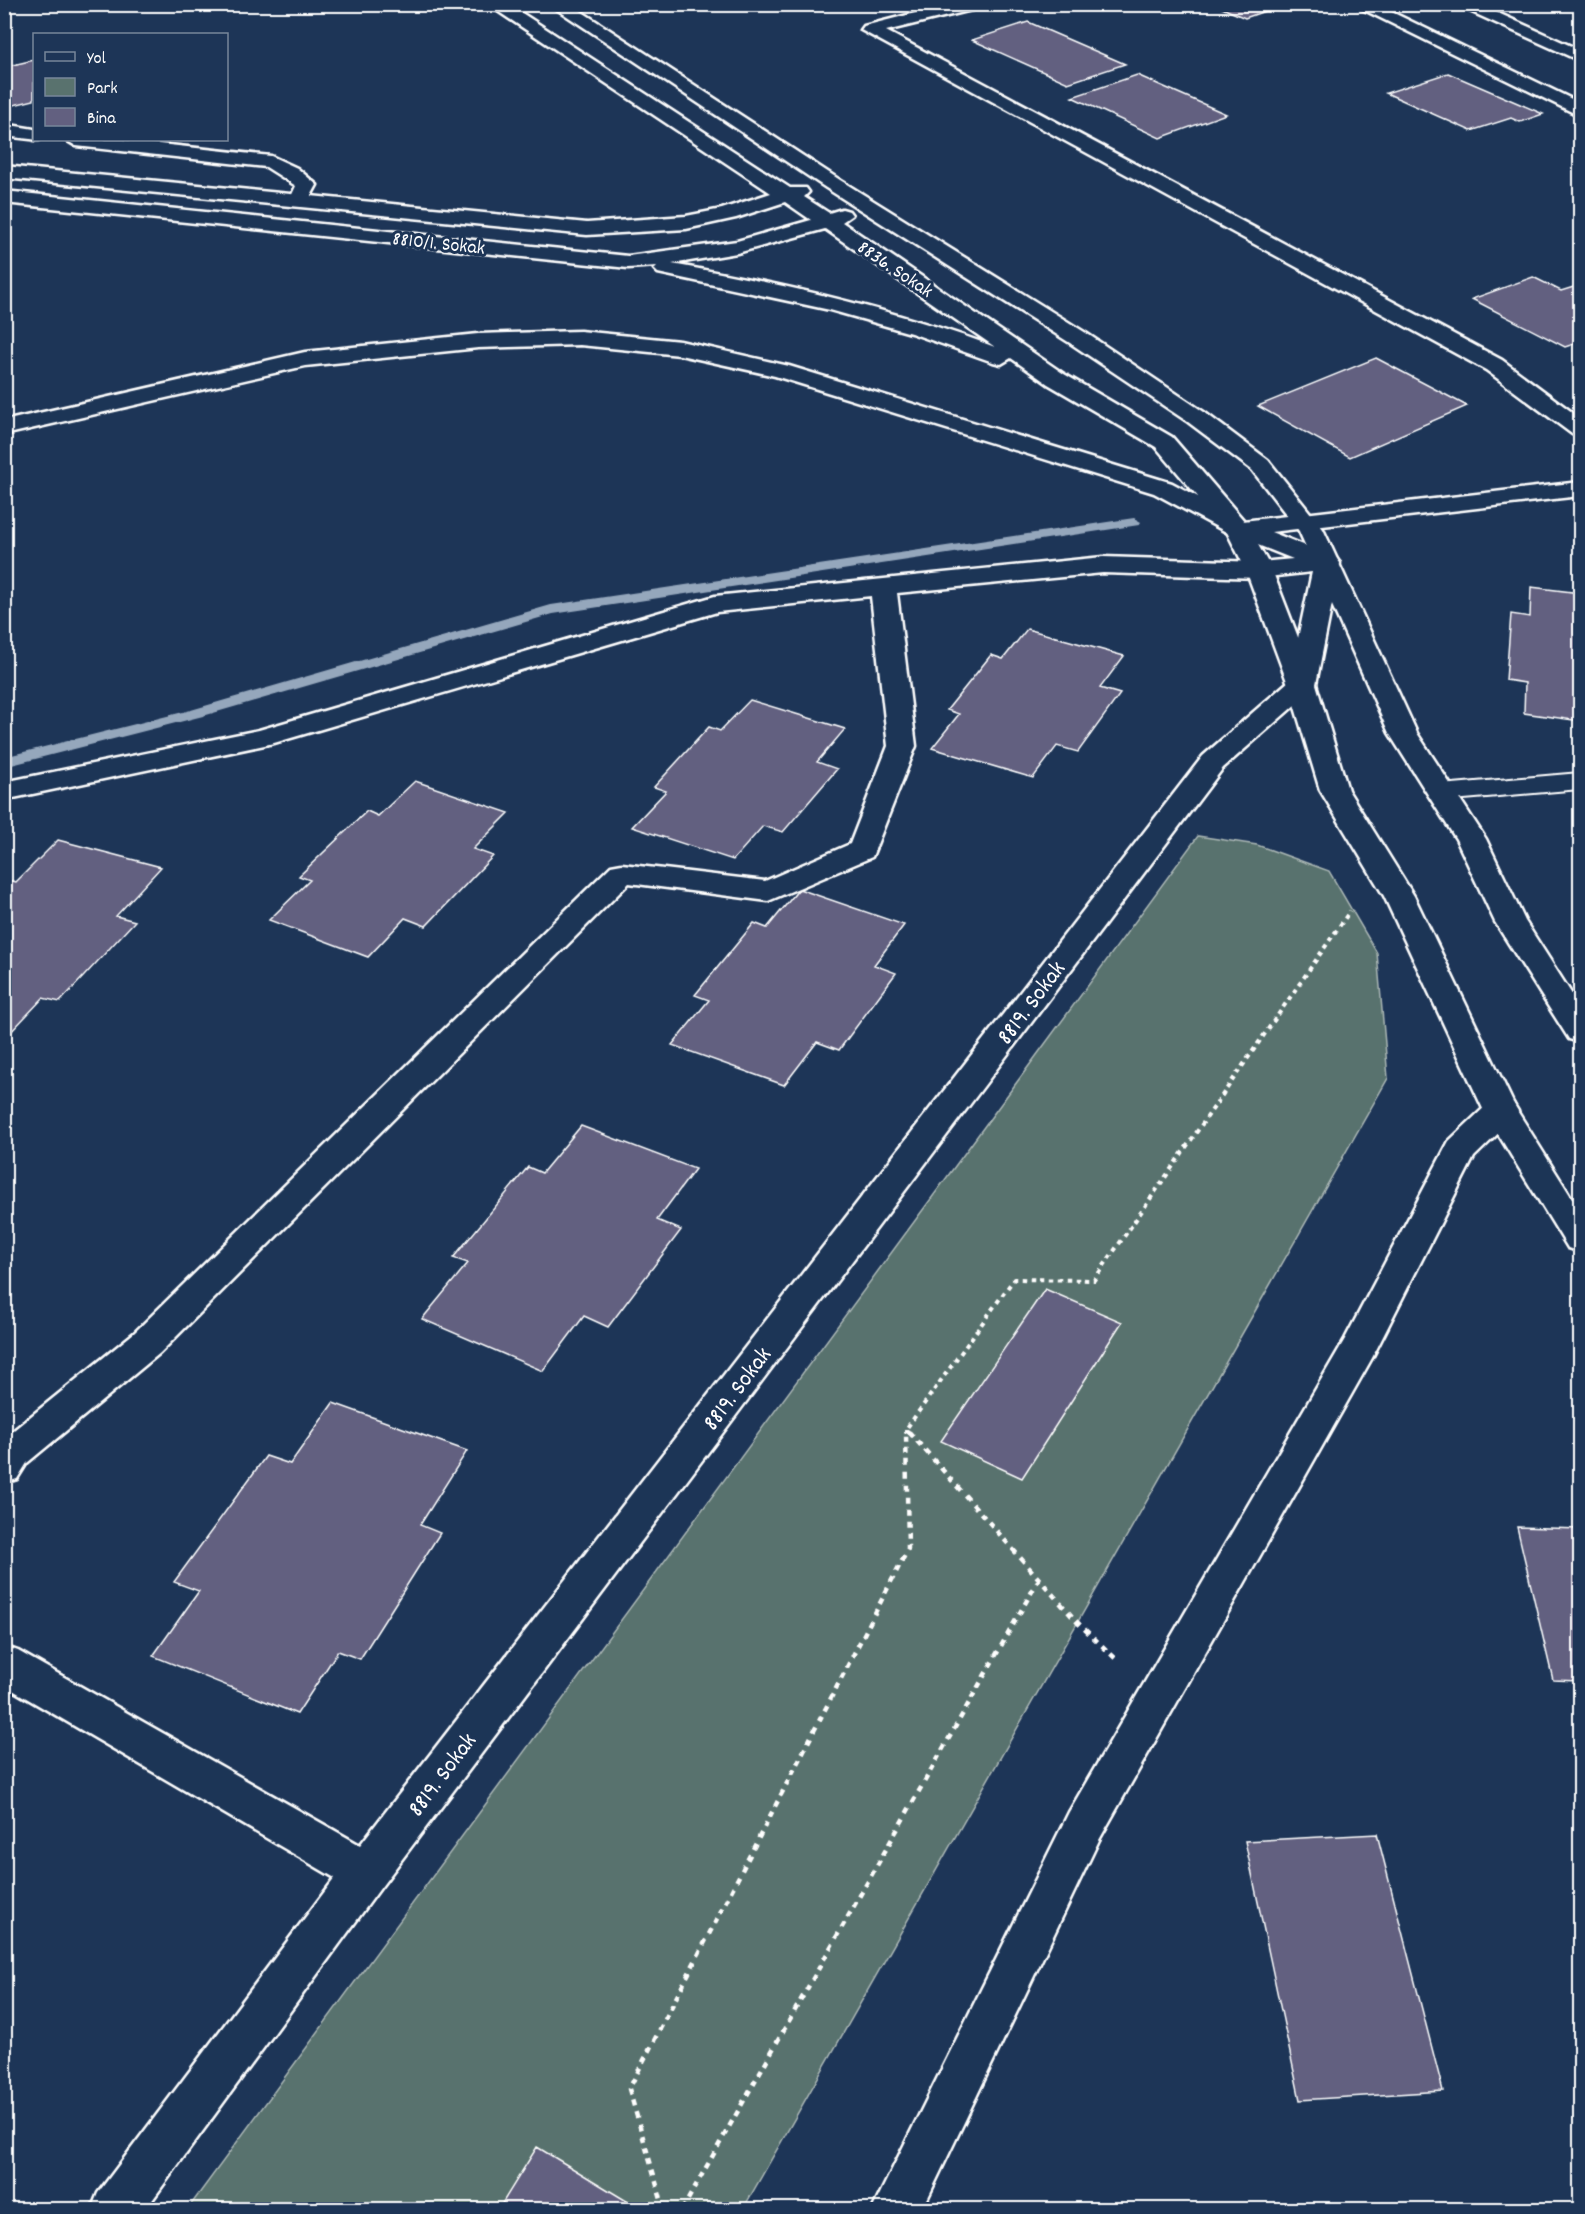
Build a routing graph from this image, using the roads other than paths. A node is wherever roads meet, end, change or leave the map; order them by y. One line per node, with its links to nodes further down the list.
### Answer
1 (495, 4): 13 (street, 8836. Sokak)
2 (557, 4): 12 (street)
3 (974, 4): 21 (street)
4 (1360, 4): 7 (street)
5 (1462, 4): 6 (street)
6 (1581, 56)
7 (1581, 110)
8 (4, 129): 9 (street)
9 (33, 135)
10 (85, 141): 15 (street)
11 (4, 172): 15 (street, 8810/1. Sokak)
12 (833, 184): 13 (street, 8810/1. Sokak); 16 (street)
13 (784, 195): 15 (street, 8810/1. Sokak); 17 (street, 8836. Sokak)
14 (4, 197): 18 (street, 8810/1. Sokak)
15 (299, 201)
16 (867, 205): 17 (street, 8810/1. Sokak); 23 (street)
17 (827, 221): 18 (street, 8810/1. Sokak); 19 (street, 8836. Sokak)
18 (628, 262): 19 (street)
19 (1056, 379): 24 (street, 8836. Sokak)
20 (4, 428): 24 (street)
21 (1581, 429)
22 (1581, 489): 23 (street)
23 (1306, 523): 24 (street); 25 (street)
24 (1237, 528): 25 (street); 26 (street, 8836. Sokak)
25 (1327, 563): 26 (street); 28 (street); 31 (street)
26 (1259, 570): 27 (street); 28 (street, 8836. Sokak)
27 (883, 587): 30 (street); 35 (street)
28 (1302, 684): 33 (street, 8836. Sokak); 37 (street, 8819. Sokak)
29 (1581, 781): 31 (lane)
30 (4, 791)
31 (1441, 793): 32 (street)
32 (1581, 1031)
33 (1501, 1111): 34 (street, 8836. Sokak); 39 (street)
34 (1581, 1239)
35 (4, 1468)
36 (4, 1665): 37 (street)
37 (366, 1872): 38 (street, 8819. Sokak)
38 (116, 2210)
39 (896, 2210)

